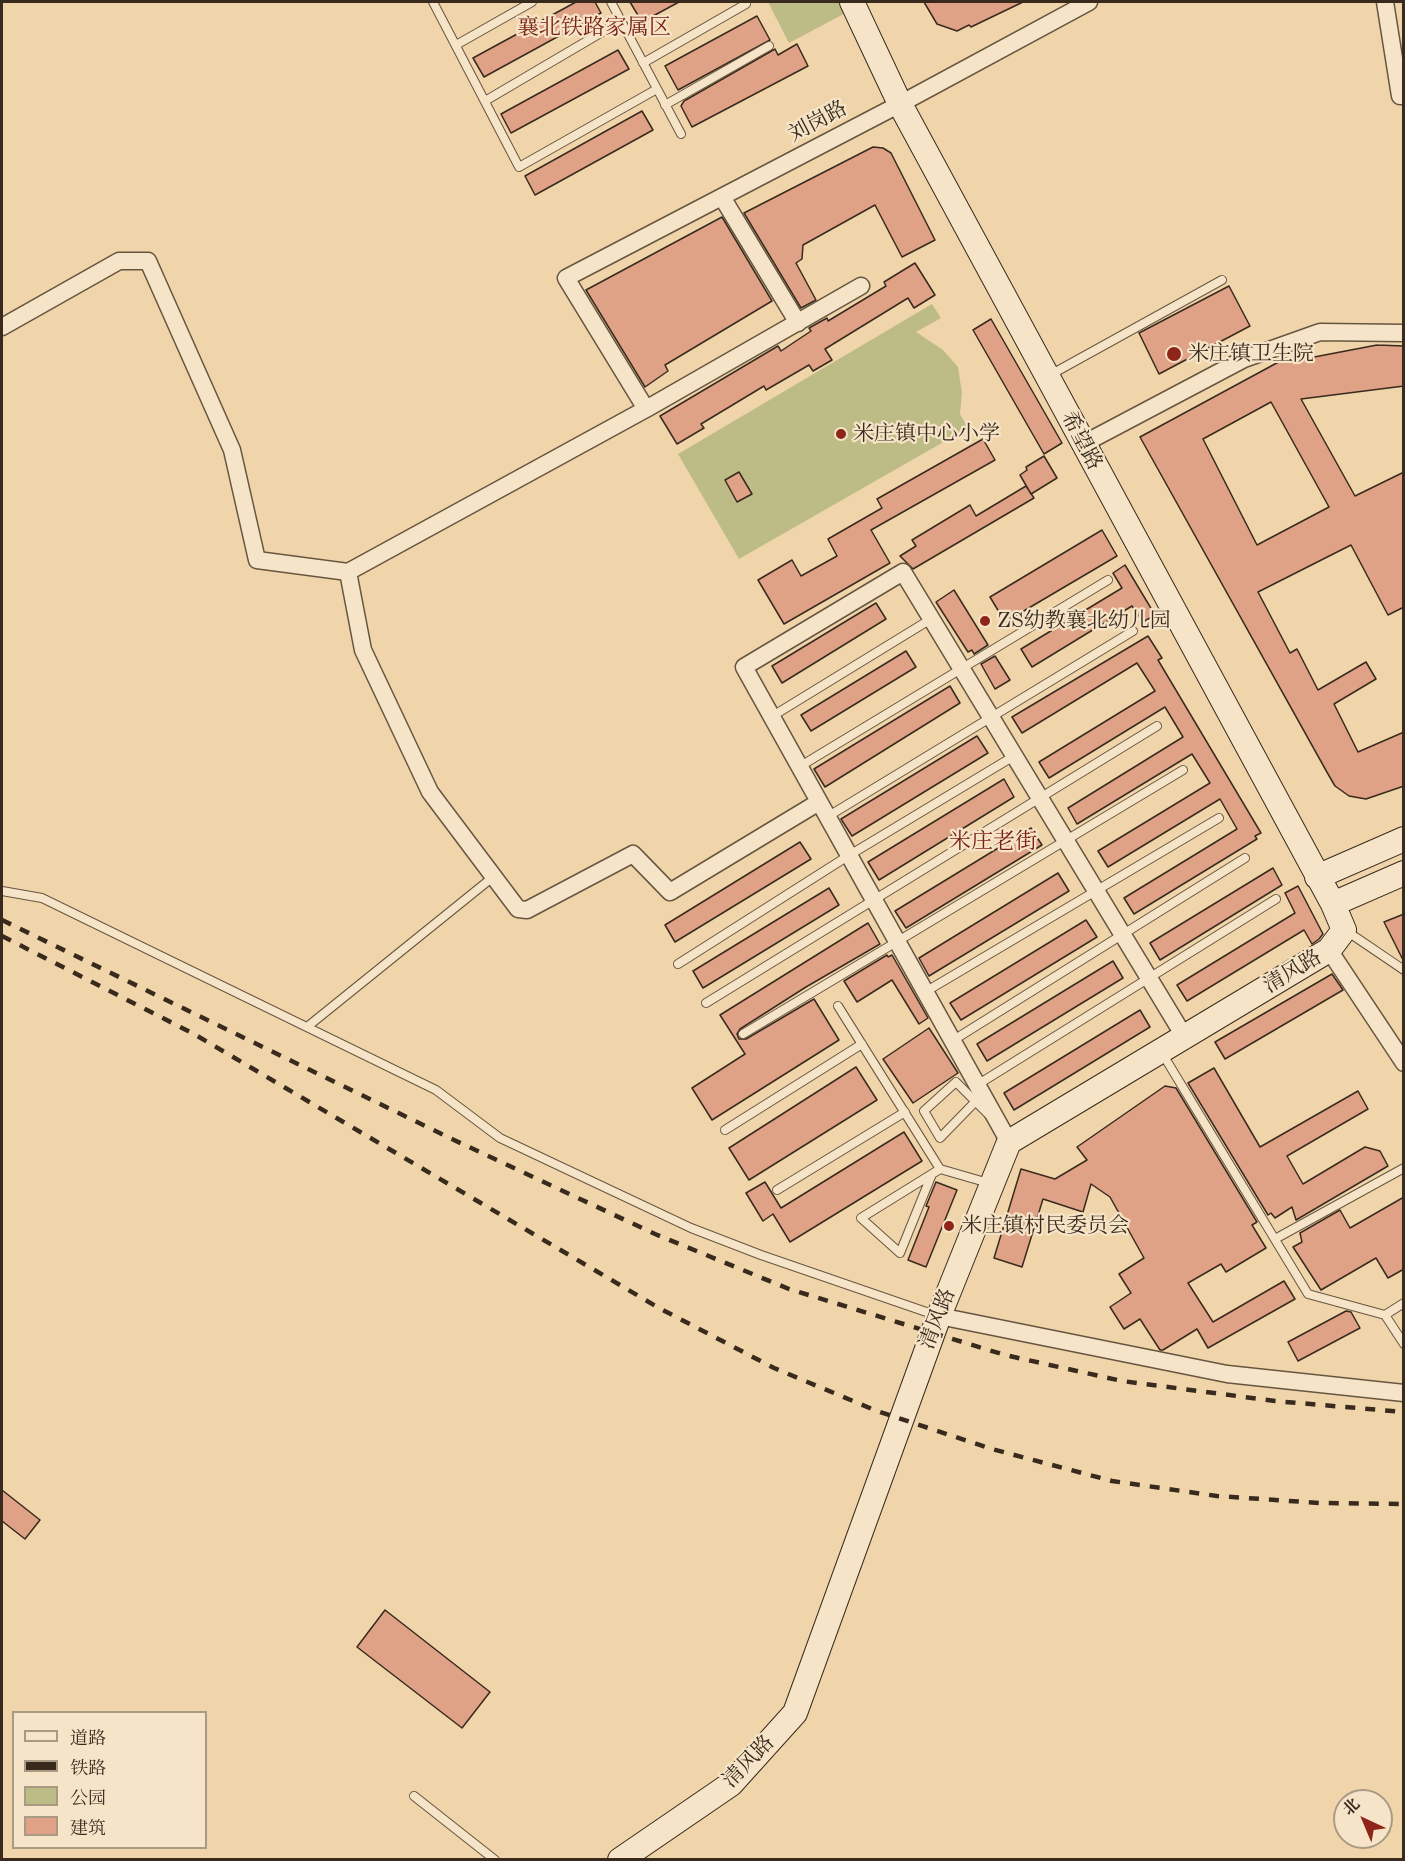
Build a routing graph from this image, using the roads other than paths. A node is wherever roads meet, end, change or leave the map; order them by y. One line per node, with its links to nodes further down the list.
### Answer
1 (433, 2): 9 (lane)
2 (532, 2): 9 (lane)
3 (611, 2): 8 (lane)
4 (852, 2): 15 (main road, 希望路)
5 (1089, 2): 15 (street, 刘岗路)
6 (1385, 2): 13 (street)
7 (746, 4): 11 (lane)
8 (621, 21): 11 (lane); 14 (lane)
9 (456, 45): 14 (lane)
10 (770, 46): 16 (lane)
11 (643, 63): 12 (lane)
12 (657, 89): 14 (lane); 16 (lane)
13 (1404, 95)
14 (485, 101)
15 (900, 104): 18 (street, 刘岗路); 24 (main road, 希望路)
16 (665, 105): 17 (lane)
17 (681, 134)
18 (722, 197): 21 (street); 25 (street, 刘岗路)
19 (1222, 280): 24 (lane)
20 (861, 286): 21 (street)
21 (798, 323): 25 (street)
22 (2, 327): 27 (street)
23 (1404, 333): 26 (street)
24 (1047, 377): 26 (main road, 希望路)
25 (646, 409): 27 (street)
26 (1083, 444): 47 (main road, 希望路)
27 (348, 572): 46 (street)
28 (1108, 580): 31 (lane)
29 (931, 619): 31 (street); 32 (lane); 32 (street)
30 (1133, 631): 33 (lane)
31 (962, 669): 33 (street); 36 (lane)
32 (771, 717): 36 (street)
33 (991, 717): 35 (street); 39 (lane)
34 (1157, 726): 38 (lane)
35 (1014, 756): 38 (street); 43 (lane)
36 (799, 768): 39 (street)
37 (1184, 770): 42 (lane)
38 (1039, 797): 42 (street); 50 (lane)
39 (823, 810): 43 (street); 46 (street)
40 (1219, 818): 49 (lane)
41 (1404, 839): 47 (main road)
42 (1066, 842): 49 (street); 55 (lane)
43 (848, 856): 50 (street); 57 (lane)
44 (1245, 858): 54 (lane)
45 (1404, 873): 52 (main road)
46 (493, 877): 63 (lane)
47 (1317, 877): 52 (main road)
48 (2, 891): 63 (lane)
49 (1096, 891): 54 (street); 60 (lane)
50 (872, 899): 55 (street); 61 (lane)
51 (1276, 899): 59 (lane)
52 (1333, 904): 53 (main road)
53 (1344, 930): 56 (main road, 清风路); 58 (lane)
54 (1123, 935): 59 (street); 66 (lane)
55 (897, 942): 60 (street); 64 (lane)
56 (1329, 950): 65 (main road, 清风路); 69 (street)
57 (678, 964)
58 (1404, 970)
59 (1149, 978): 65 (street); 70 (lane)
60 (925, 992): 66 (street)
61 (706, 1003)
62 (838, 1006): 67 (lane)
63 (307, 1027): 81 (lane)
64 (743, 1034)
65 (1184, 1036): 68 (main road, 清风路)
66 (952, 1041): 70 (street)
67 (862, 1044): 71 (lane); 72 (lane)
68 (1160, 1050): 73 (main road, 清风路); 78 (lane)
69 (1404, 1064)
70 (976, 1094): 70 (lane); 73 (street)
71 (905, 1112): 75 (lane); 77 (lane)
72 (725, 1130)
73 (1003, 1132): 76 (main road, 清风路)
74 (1404, 1168): 78 (lane)
75 (936, 1172): 75 (lane); 76 (lane)
76 (992, 1184): 81 (main road, 清风路)
77 (777, 1190)
78 (1275, 1239): 80 (lane)
79 (1404, 1303): 80 (lane)
80 (1385, 1314): 82 (lane)
81 (939, 1316): 83 (street); 86 (main road, 清风路)
82 (1404, 1344)
83 (1404, 1393)
84 (414, 1796): 85 (lane)
85 (495, 1860)
86 (620, 1860)

